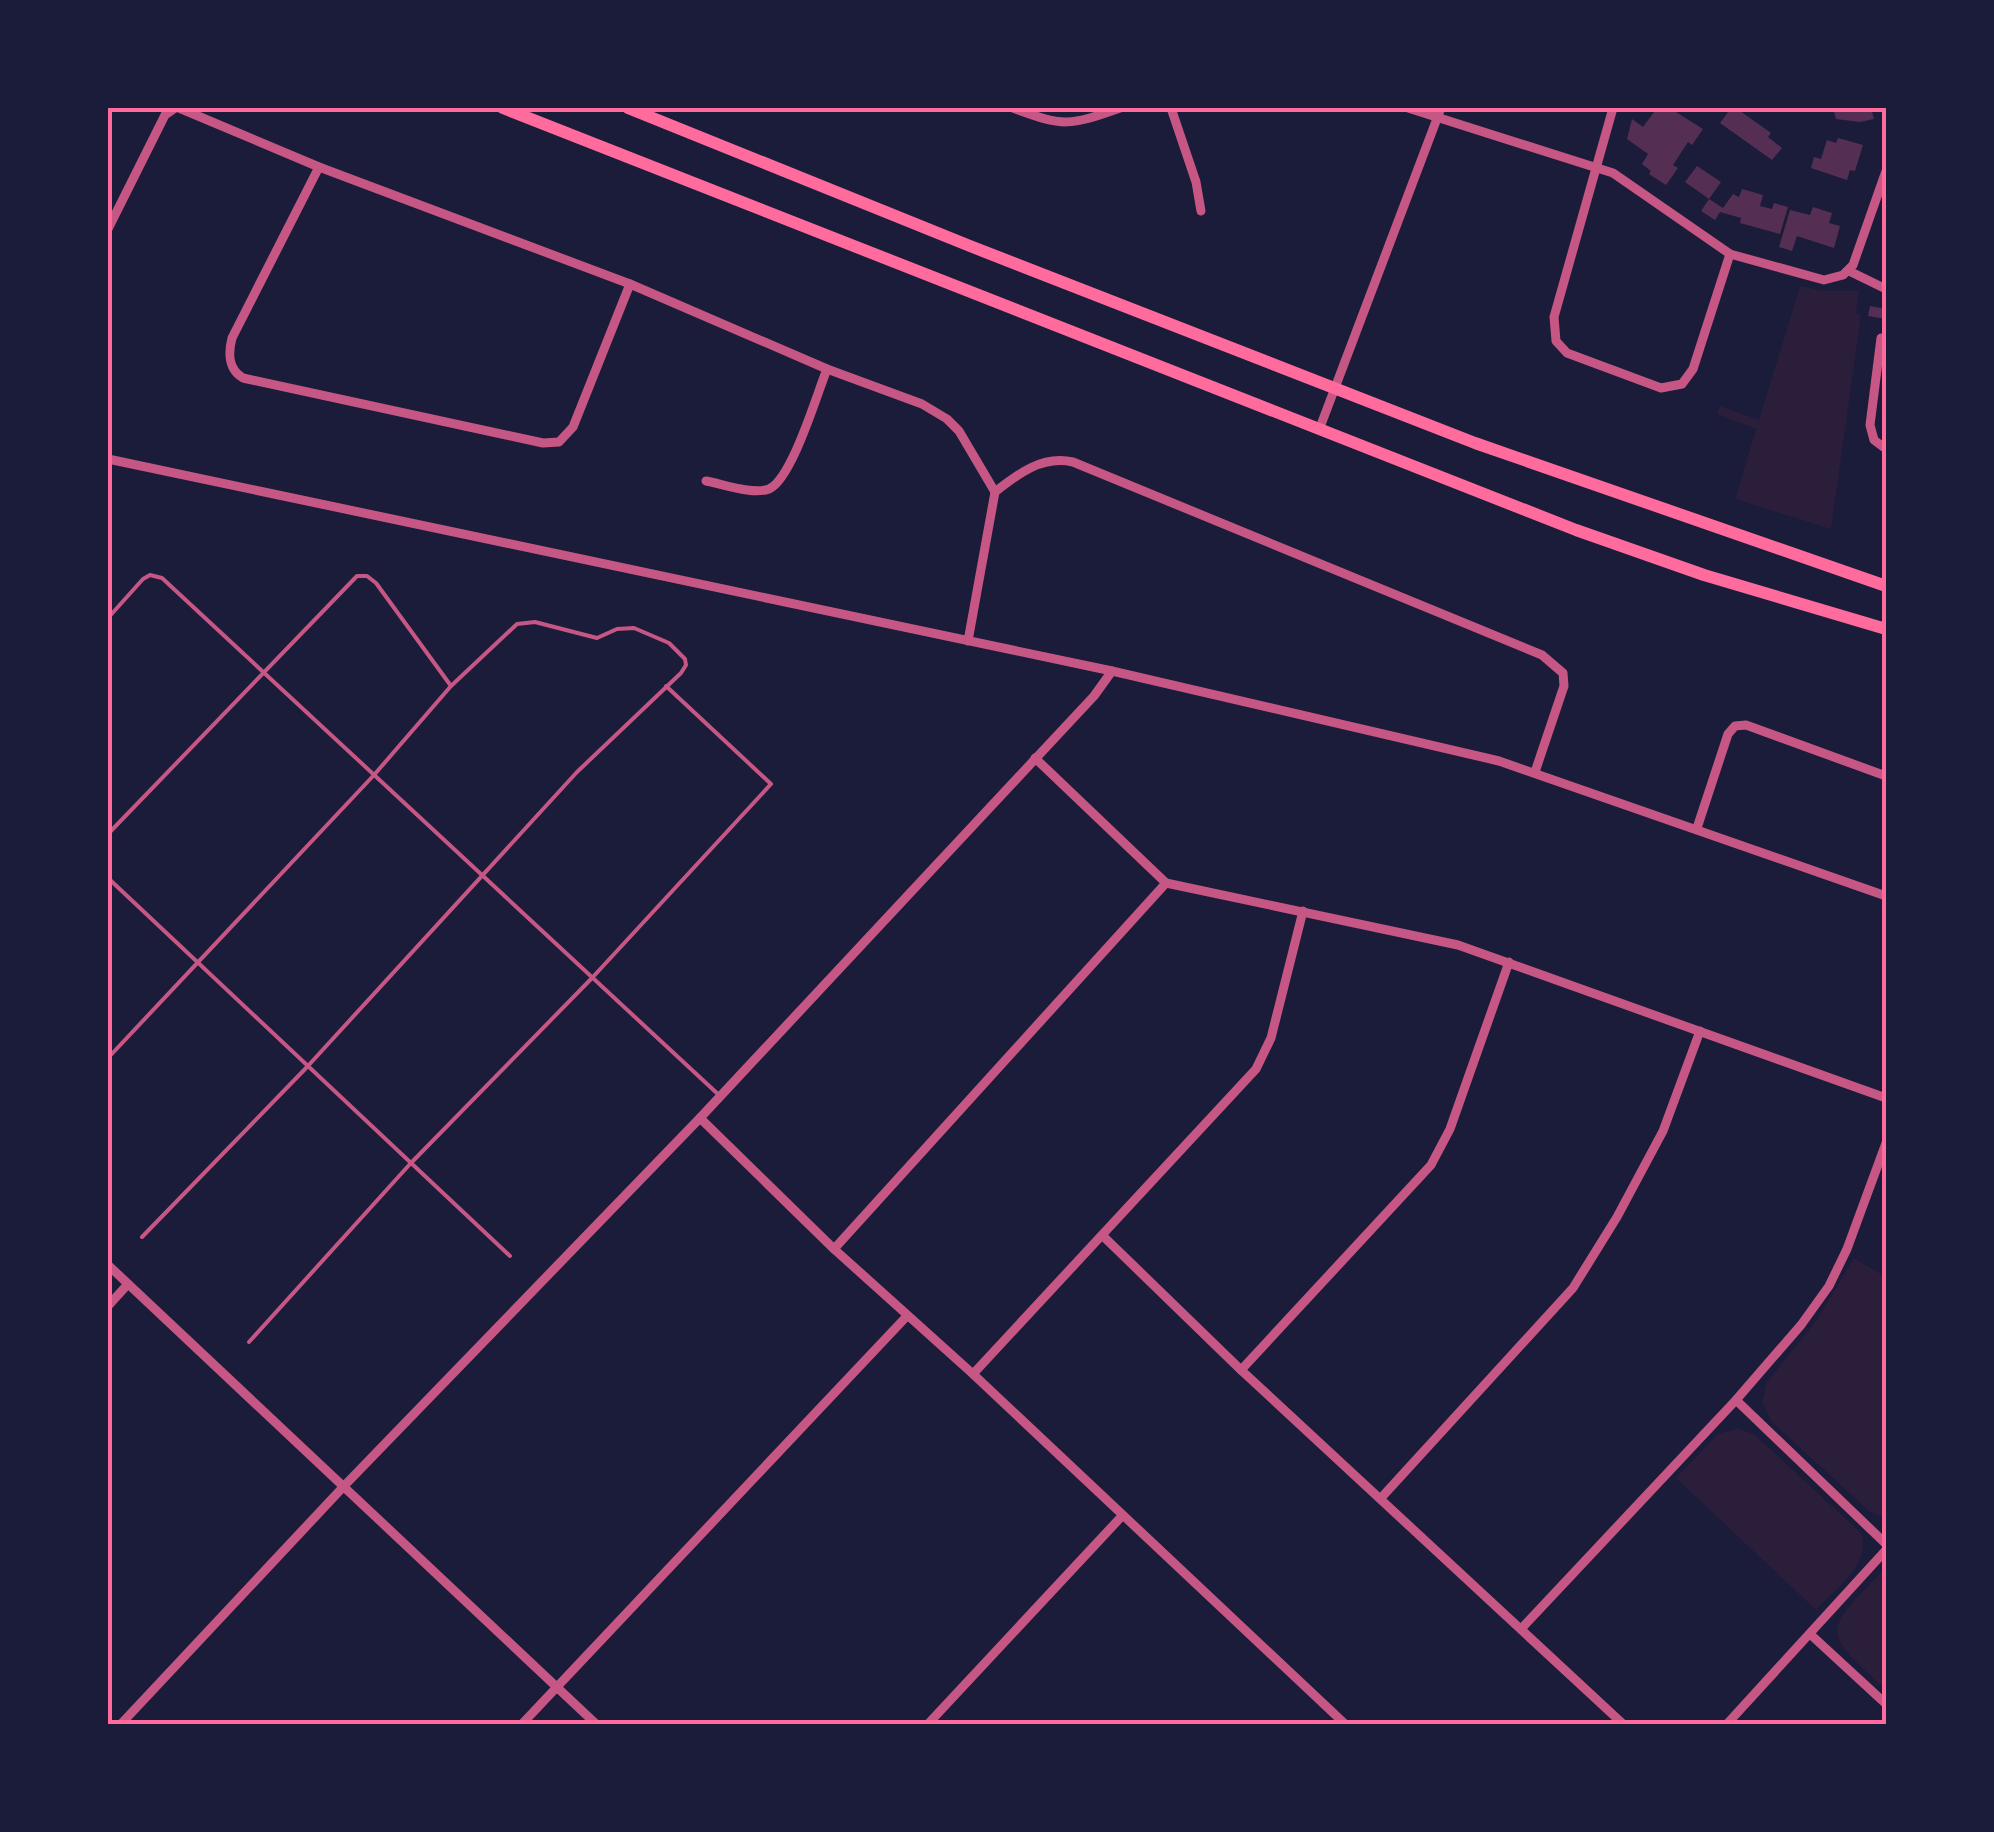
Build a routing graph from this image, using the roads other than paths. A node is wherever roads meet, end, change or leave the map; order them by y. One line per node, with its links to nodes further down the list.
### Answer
1 (177, 108): 10 (street); 14 (street)
2 (503, 108): 22 (main road)
3 (628, 108): 21 (main road)
4 (1013, 108): 5 (street)
5 (1120, 108)
6 (1172, 108): 13 (street)
7 (1408, 108): 9 (street)
8 (1612, 108): 11 (street)
9 (1440, 112): 11 (street); 21 (street)
10 (319, 167): 17 (street); 17 (street)
11 (1596, 167): 15 (street); 15 (street)
12 (1886, 171): 16 (street)
13 (1201, 210)
14 (108, 229)
15 (1730, 254): 16 (street)
16 (1846, 273): 18 (street)
17 (630, 284): 20 (street)
18 (1886, 289)
19 (1882, 338): 23 (street)
20 (827, 369): 25 (street); 26 (street)
21 (1336, 388): 22 (street); 27 (main road)
22 (1319, 430): 29 (main road)
23 (1886, 449)
24 (108, 459): 30 (street)
25 (706, 481)
26 (995, 492): 30 (street); 36 (street)
27 (1886, 586)
28 (108, 618): 32 (lane)
29 (1886, 629)
30 (968, 642): 31 (street)
31 (1112, 671): 35 (street); 36 (street)
32 (264, 672): 33 (lane); 37 (lane); 40 (lane)
33 (451, 686): 34 (lane); 37 (lane)
34 (666, 686): 41 (lane); 48 (lane)
35 (1034, 758): 43 (street); 52 (street)
36 (1536, 772): 39 (street)
37 (374, 775): 41 (lane); 46 (lane)
38 (1886, 776): 39 (street)
39 (1697, 828): 44 (street)
40 (108, 834)
41 (483, 876): 48 (lane); 51 (lane)
42 (108, 878): 46 (lane)
43 (1166, 883): 45 (street); 59 (street)
44 (1886, 896)
45 (1303, 911): 47 (street); 57 (street)
46 (196, 962): 50 (lane); 51 (lane)
47 (1509, 962): 49 (street); 66 (street)
48 (592, 978): 52 (lane); 56 (lane)
49 (1700, 1031): 53 (street); 70 (street)
50 (108, 1058)
51 (308, 1067): 56 (lane); 58 (lane)
52 (720, 1096): 54 (street)
53 (1886, 1098)
54 (700, 1118): 59 (street); 69 (street)
55 (1886, 1143): 68 (street)
56 (410, 1164): 60 (lane); 65 (lane)
57 (1103, 1236): 66 (street); 67 (street)
58 (142, 1237)
59 (834, 1249): 64 (street)
60 (510, 1256)
61 (108, 1264): 62 (street)
62 (128, 1284): 63 (street); 69 (street)
63 (108, 1306)
64 (907, 1316): 67 (street); 75 (street)
65 (249, 1342)
66 (1242, 1370): 70 (street)
67 (973, 1374): 71 (street)
68 (1736, 1400): 72 (street); 73 (street)
69 (345, 1486): 75 (street); 78 (street)
70 (1381, 1498): 73 (street)
71 (1122, 1516): 77 (street); 81 (street)
72 (1886, 1547): 74 (street)
73 (1521, 1629): 82 (street)
74 (1810, 1634): 76 (street); 83 (street)
75 (556, 1688): 79 (street); 80 (street)
76 (1886, 1704)
77 (1338, 1722)
78 (121, 1724)
79 (522, 1724)
80 (596, 1724)
81 (928, 1724)
82 (1623, 1724)
83 (1727, 1724)

